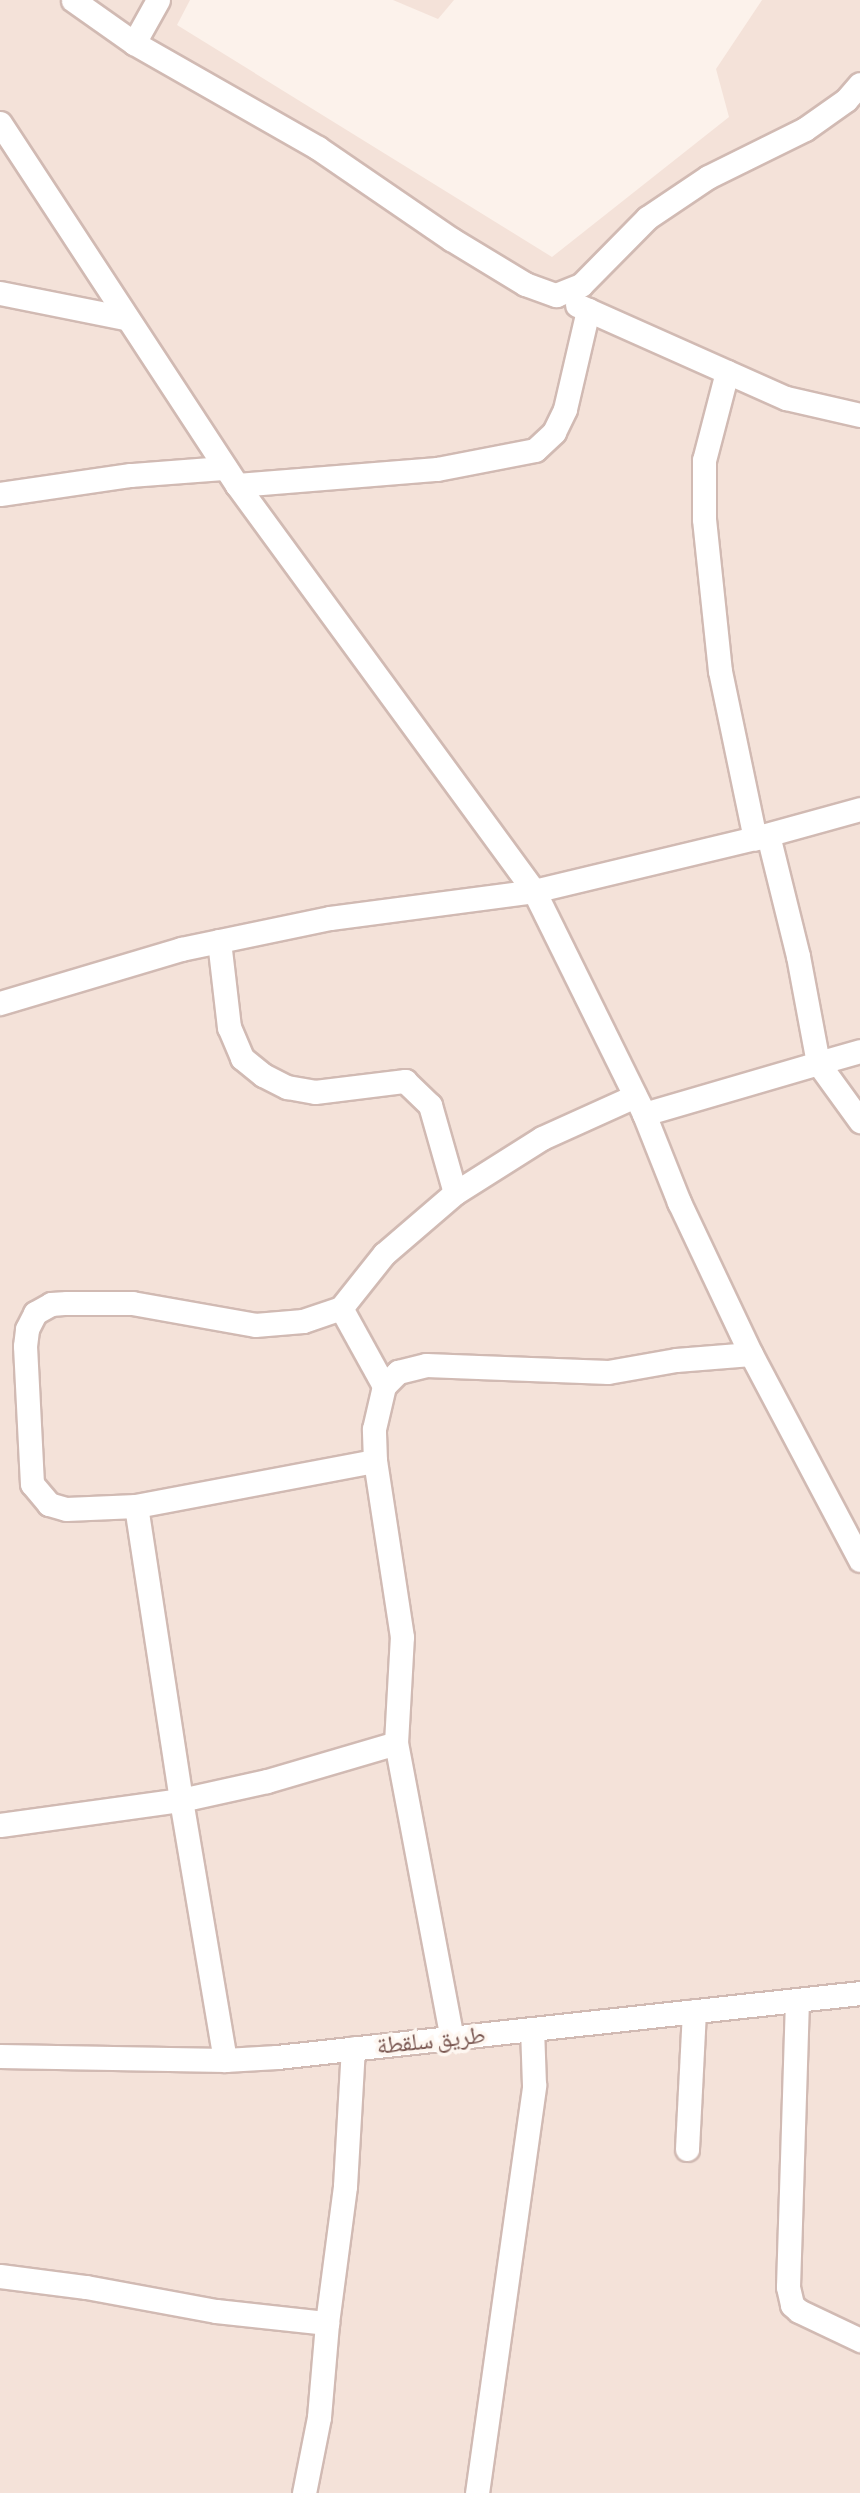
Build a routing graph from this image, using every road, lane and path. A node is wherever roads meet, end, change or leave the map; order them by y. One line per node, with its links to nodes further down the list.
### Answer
1 (73, 0): 3 (street)
2 (158, 0): 3 (street)
3 (134, 43): 7 (street)
4 (860, 84): 7 (street)
5 (0, 123): 9 (street)
6 (0, 293): 9 (street)
7 (556, 295): 8 (street)
8 (588, 310): 10 (street); 12 (street)
9 (125, 318): 12 (street)
10 (727, 372): 11 (street); 15 (street)
11 (860, 415)
12 (231, 476): 13 (street); 16 (street)
13 (0, 494)
14 (860, 809): 15 (street)
15 (762, 836): 16 (street); 20 (street)
16 (534, 891): 17 (street); 21 (street)
17 (219, 942): 18 (street); 23 (street)
18 (0, 1003)
19 (860, 1051): 20 (street)
20 (818, 1063): 21 (street); 22 (street)
21 (639, 1105): 23 (street); 25 (street)
22 (860, 1121)
23 (455, 1193): 24 (street)
24 (341, 1308): 26 (street); 28 (street)
25 (751, 1354): 26 (street); 29 (street)
26 (384, 1385): 27 (street)
27 (375, 1461): 28 (street); 30 (street)
28 (136, 1506): 31 (street)
29 (860, 1560)
30 (396, 1743): 31 (street); 37 (street)
31 (181, 1800): 32 (street); 40 (street)
32 (0, 1825)
33 (860, 1993): 34 (street, طريق سلقطة)
34 (797, 2000): 35 (street, طريق سلقطة); 44 (street)
35 (694, 2011): 36 (street, طريق سلقطة); 41 (street)
36 (532, 2029): 37 (street, طريق سلقطة); 46 (street)
37 (452, 2039): 38 (street, طريق سلقطة)
38 (353, 2048): 40 (street, طريق سلقطة); 43 (street)
39 (0, 2056): 40 (street, طريق سلقطة)
40 (225, 2060)
41 (687, 2149)
42 (0, 2276): 43 (street)
43 (327, 2323): 45 (street)
44 (860, 2340)
45 (304, 2493)
46 (477, 2493)

